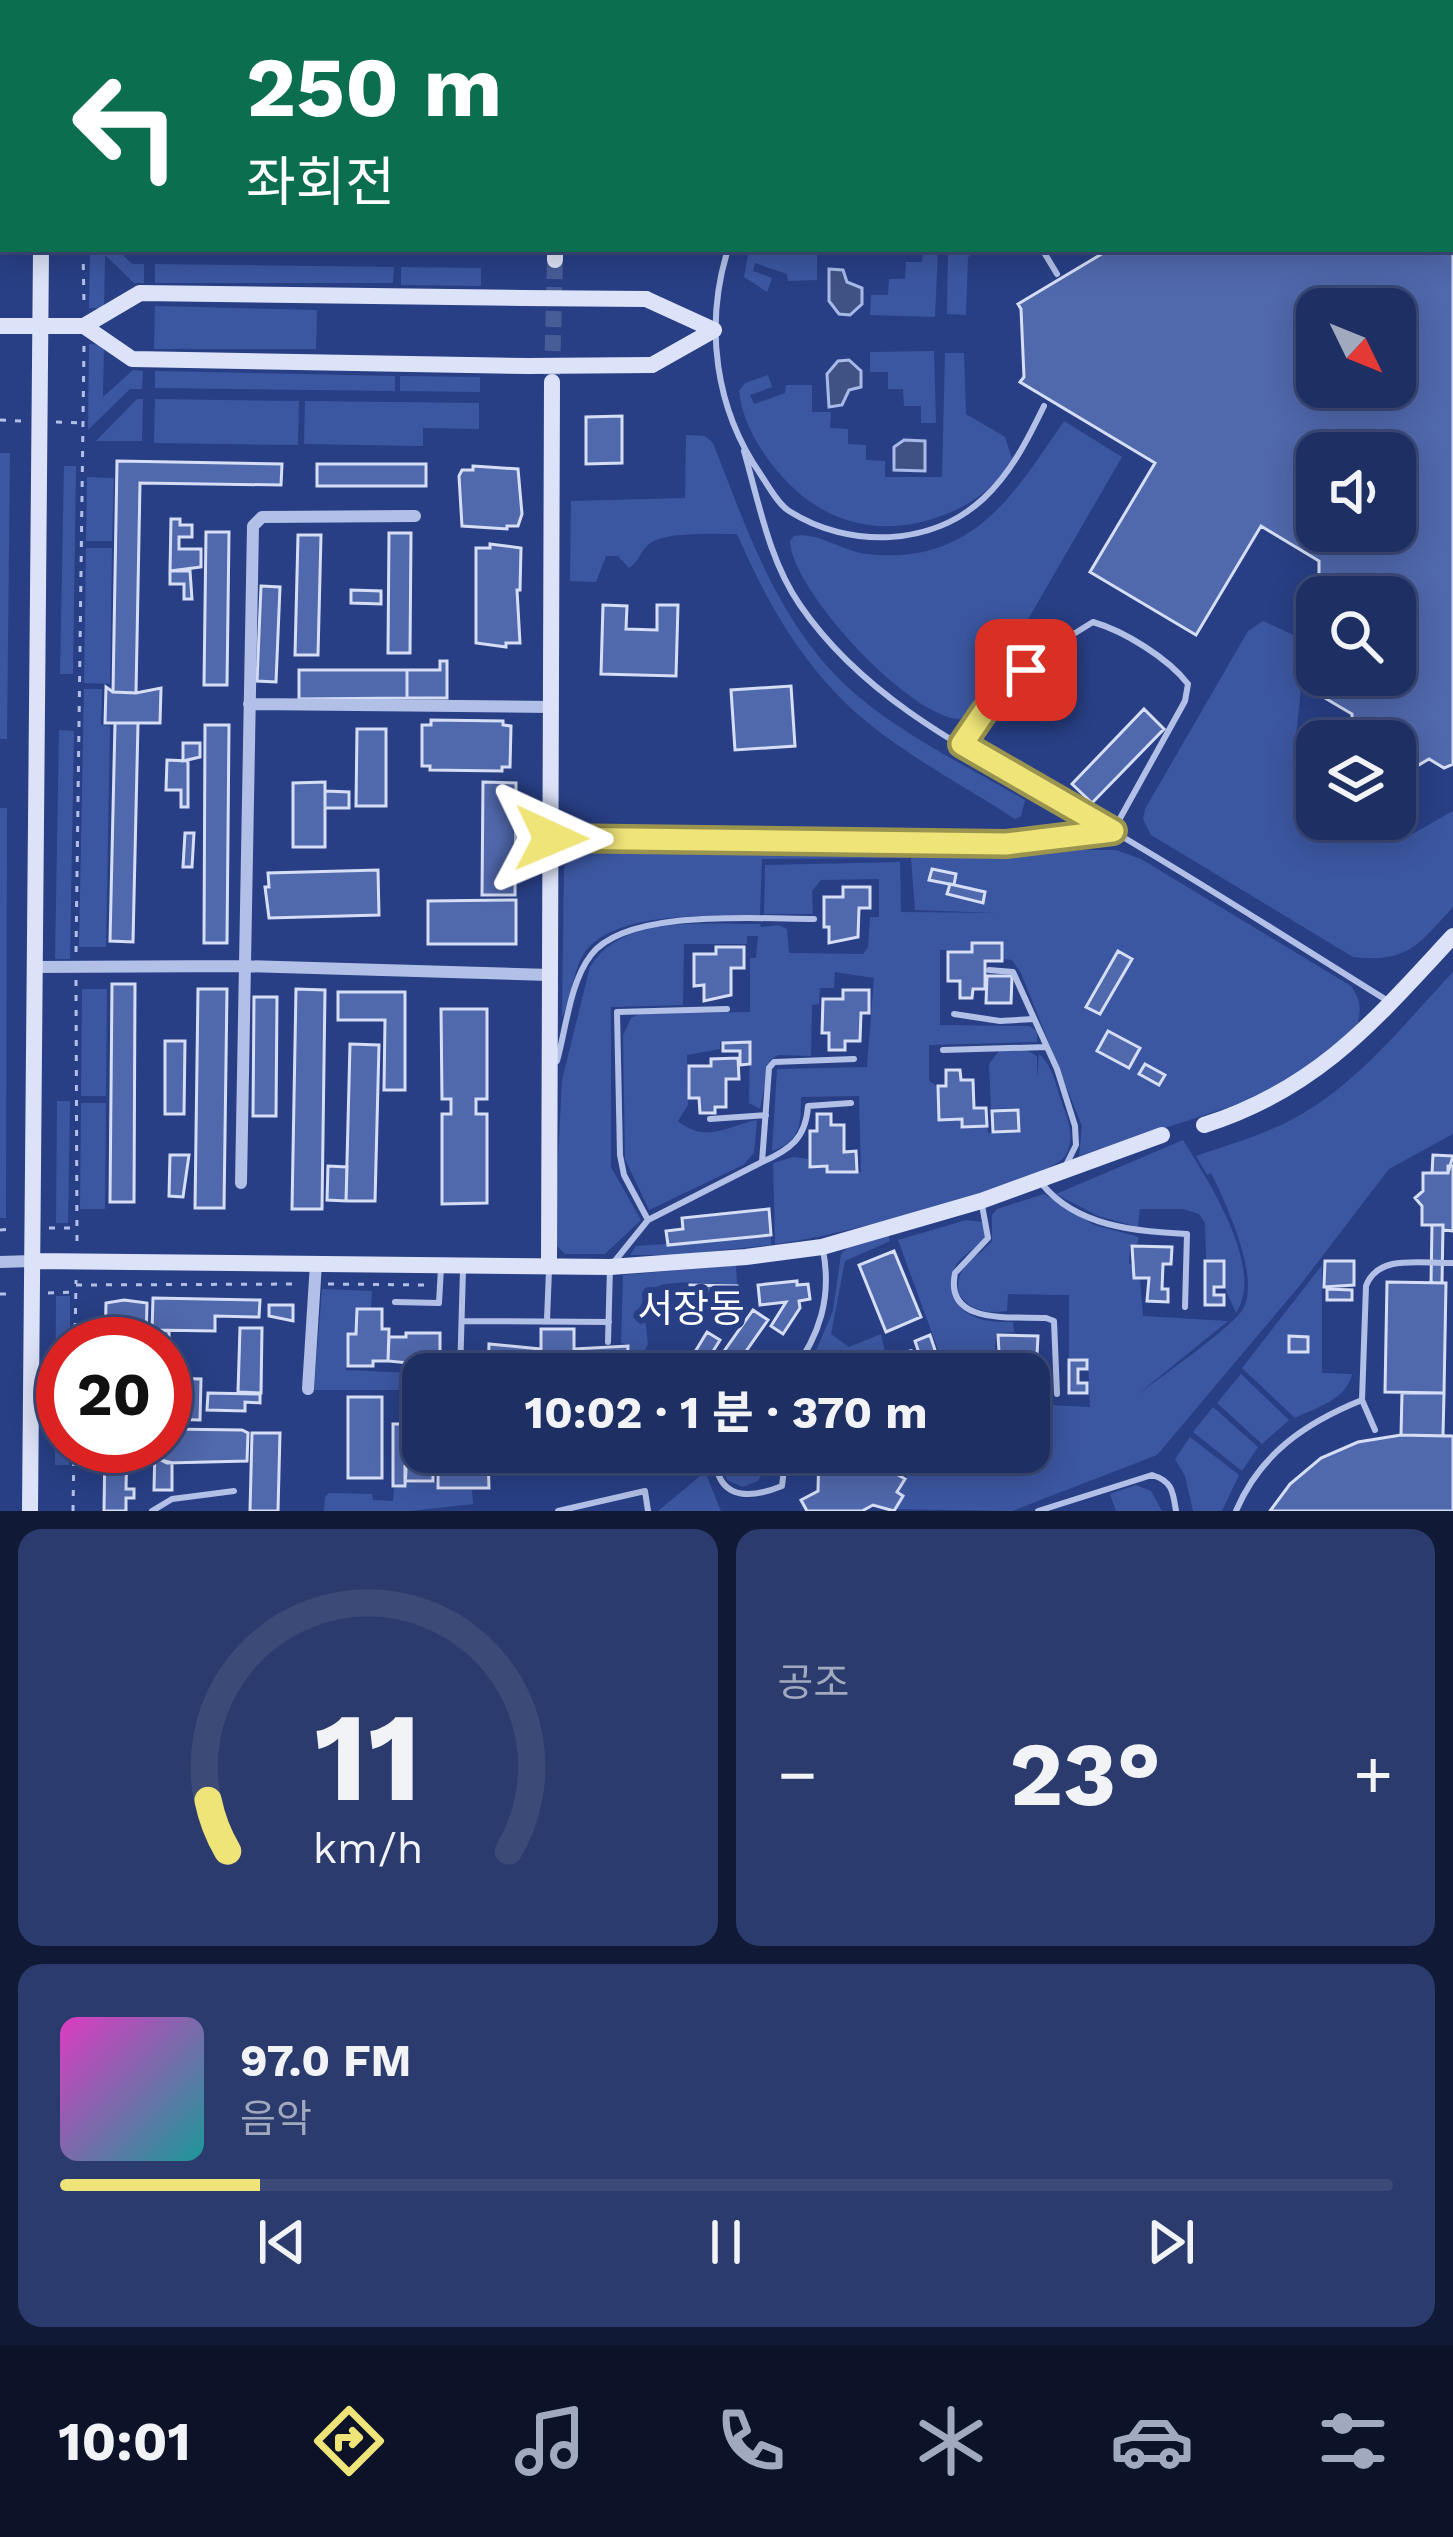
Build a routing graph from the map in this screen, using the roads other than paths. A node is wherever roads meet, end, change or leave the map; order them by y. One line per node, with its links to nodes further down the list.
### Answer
1 (41, 252): 5 (street)
2 (727, 252): 8 (lane)
3 (1044, 252): 4 (lane)
4 (1057, 274)
5 (41, 325): 6 (street); 7 (street); 21 (street)
6 (0, 326)
7 (84, 326): 8 (street, bridge); 8 (street, bridge)
8 (714, 330): 11 (lane)
9 (552, 382): 14 (street)
10 (1044, 406): 11 (lane)
11 (744, 451): 15 (lane)
12 (415, 517): 13 (street)
13 (249, 704): 14 (street); 20 (street)
14 (551, 707): 17 (street)
15 (962, 744): 16 (lane); 16 (lane)
16 (1113, 831): 17 (lane); 24 (lane)
17 (551, 838): 23 (street)
18 (814, 919): 31 (lane)
19 (1453, 936): 24 (street)
20 (242, 966): 21 (street); 23 (street); 40 (street)
21 (34, 967): 44 (street)
22 (989, 970): 27 (lane)
23 (550, 975): 31 (street)
24 (1391, 1003): 35 (street)
25 (728, 1009): 42 (lane)
26 (954, 1014): 27 (lane)
27 (1034, 1019): 28 (lane)
28 (1047, 1047): 29 (lane); 38 (lane)
29 (944, 1050)
30 (854, 1059): 33 (lane)
31 (549, 1088): 50 (street)
32 (851, 1103): 37 (lane)
33 (766, 1115): 34 (lane); 37 (lane)
34 (710, 1119)
35 (1204, 1125)
36 (1162, 1136): 38 (street)
37 (762, 1162): 42 (lane)
38 (1062, 1174): 39 (street)
39 (1040, 1181): 41 (street); 53 (lane)
40 (241, 1183)
41 (981, 1201): 43 (street); 61 (lane)
42 (648, 1220): 51 (lane)
43 (822, 1246): 51 (street); 59 (lane)
44 (33, 1261): 45 (street); 46 (street); 67 (street)
45 (0, 1262)
46 (316, 1263): 48 (street); 60 (street)
47 (1453, 1263): 62 (lane)
48 (441, 1265): 49 (street); 52 (lane)
49 (463, 1266): 50 (street); 55 (lane)
50 (549, 1266): 51 (street); 54 (lane)
51 (610, 1267): 56 (lane)
52 (395, 1302)
53 (1185, 1307)
54 (548, 1320): 55 (lane); 56 (lane)
55 (462, 1321): 58 (lane)
56 (609, 1322): 57 (lane)
57 (608, 1342)
58 (461, 1353)
59 (805, 1353)
60 (308, 1390)
61 (1057, 1394)
62 (1361, 1400): 63 (lane); 73 (lane)
63 (1375, 1430)
64 (717, 1473): 65 (lane)
65 (784, 1473)
66 (234, 1491): 68 (lane)
67 (30, 1511)
68 (152, 1511)
69 (558, 1511): 70 (lane)
70 (648, 1511)
71 (1038, 1511): 72 (lane)
72 (1176, 1511)
73 (1237, 1511)

